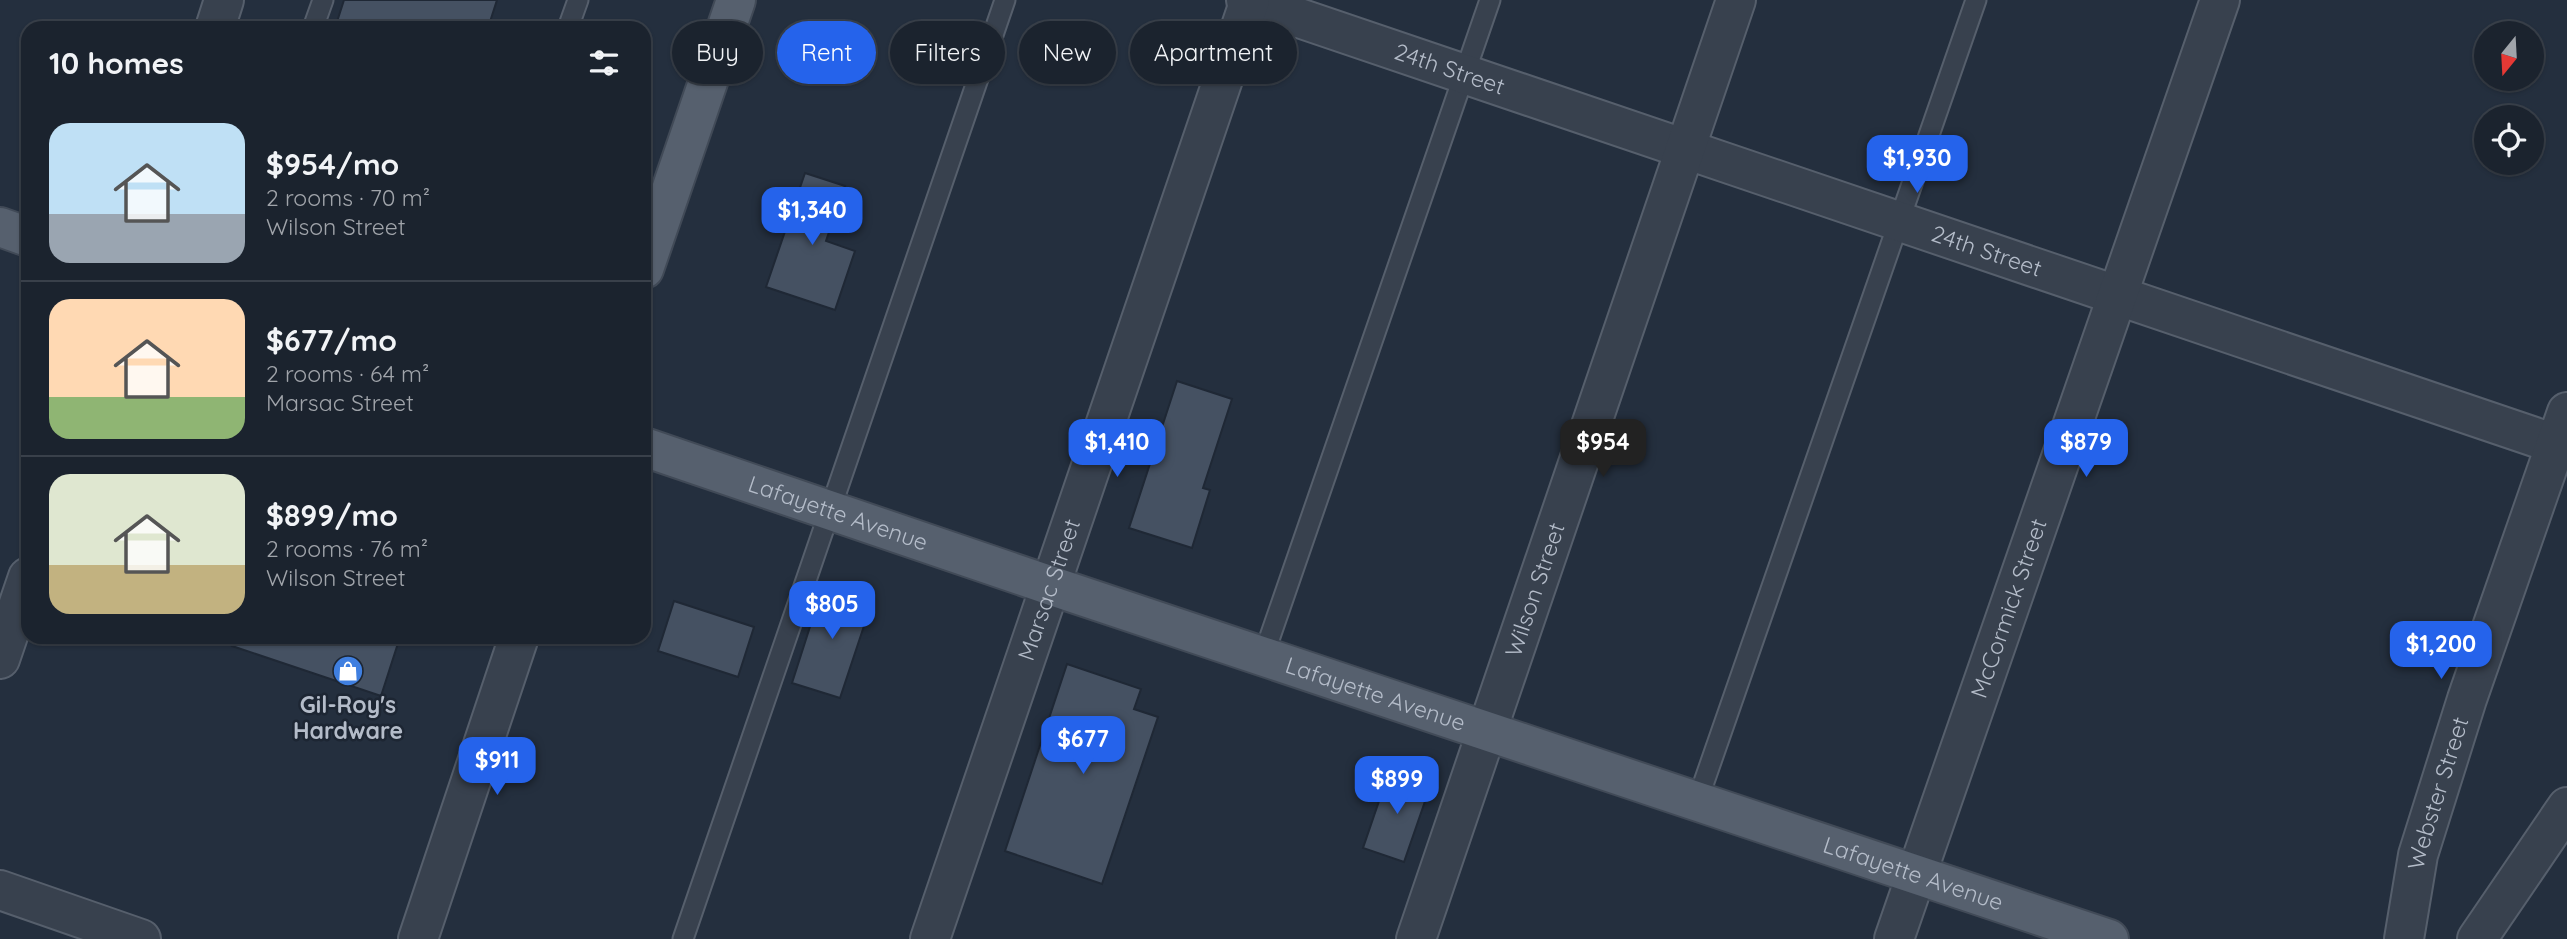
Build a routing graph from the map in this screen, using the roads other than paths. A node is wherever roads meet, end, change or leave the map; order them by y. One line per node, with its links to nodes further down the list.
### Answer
1 (224, 0): 11 (street)
2 (323, 0): 12 (lane)
3 (578, 0): 13 (lane)
4 (736, 0): 19 (main road)
5 (1005, 0): 23 (lane)
6 (1248, 0): 14 (street, 24th Street); 24 (street, Marsac Street)
7 (1490, 0): 14 (lane)
8 (1735, 0): 15 (street, Wilson Street)
9 (1976, 0): 16 (lane)
10 (2220, 0): 20 (street, McCormick Street)
11 (217, 21)
12 (316, 21)
13 (570, 21)
14 (1465, 73): 15 (street, 24th Street); 27 (lane)
15 (1685, 148): 16 (street, 24th Street); 29 (street, Wilson Street)
16 (1900, 220): 20 (street, 24th Street); 30 (lane)
17 (0, 227): 18 (main road)
18 (21, 234)
19 (651, 249)
20 (2119, 295): 21 (street, 24th Street); 32 (street, McCormick Street)
21 (2563, 434): 42 (street, Webster Street)
22 (651, 449): 23 (main road, Lafayette Avenue)
23 (828, 510): 24 (main road, Lafayette Avenue); 37 (lane)
24 (1049, 586): 27 (main road, Lafayette Avenue); 38 (street, Marsac Street)
25 (21, 598): 28 (street)
26 (517, 644): 36 (street)
27 (1263, 657): 29 (main road, Lafayette Avenue)
28 (0, 659)
29 (1485, 731): 30 (main road, Lafayette Avenue); 39 (street, Wilson Street)
30 (1697, 802): 32 (main road, Lafayette Avenue)
31 (2567, 807): 43 (street)
32 (1917, 875): 40 (street, McCormick Street); 41 (main road, Lafayette Avenue)
33 (0, 890): 34 (street)
34 (97, 932): 35 (street)
35 (141, 939)
36 (418, 939)
37 (683, 939)
38 (930, 939)
39 (1416, 939)
40 (1894, 939)
41 (2109, 939)
42 (2404, 939)
43 (2477, 939)

